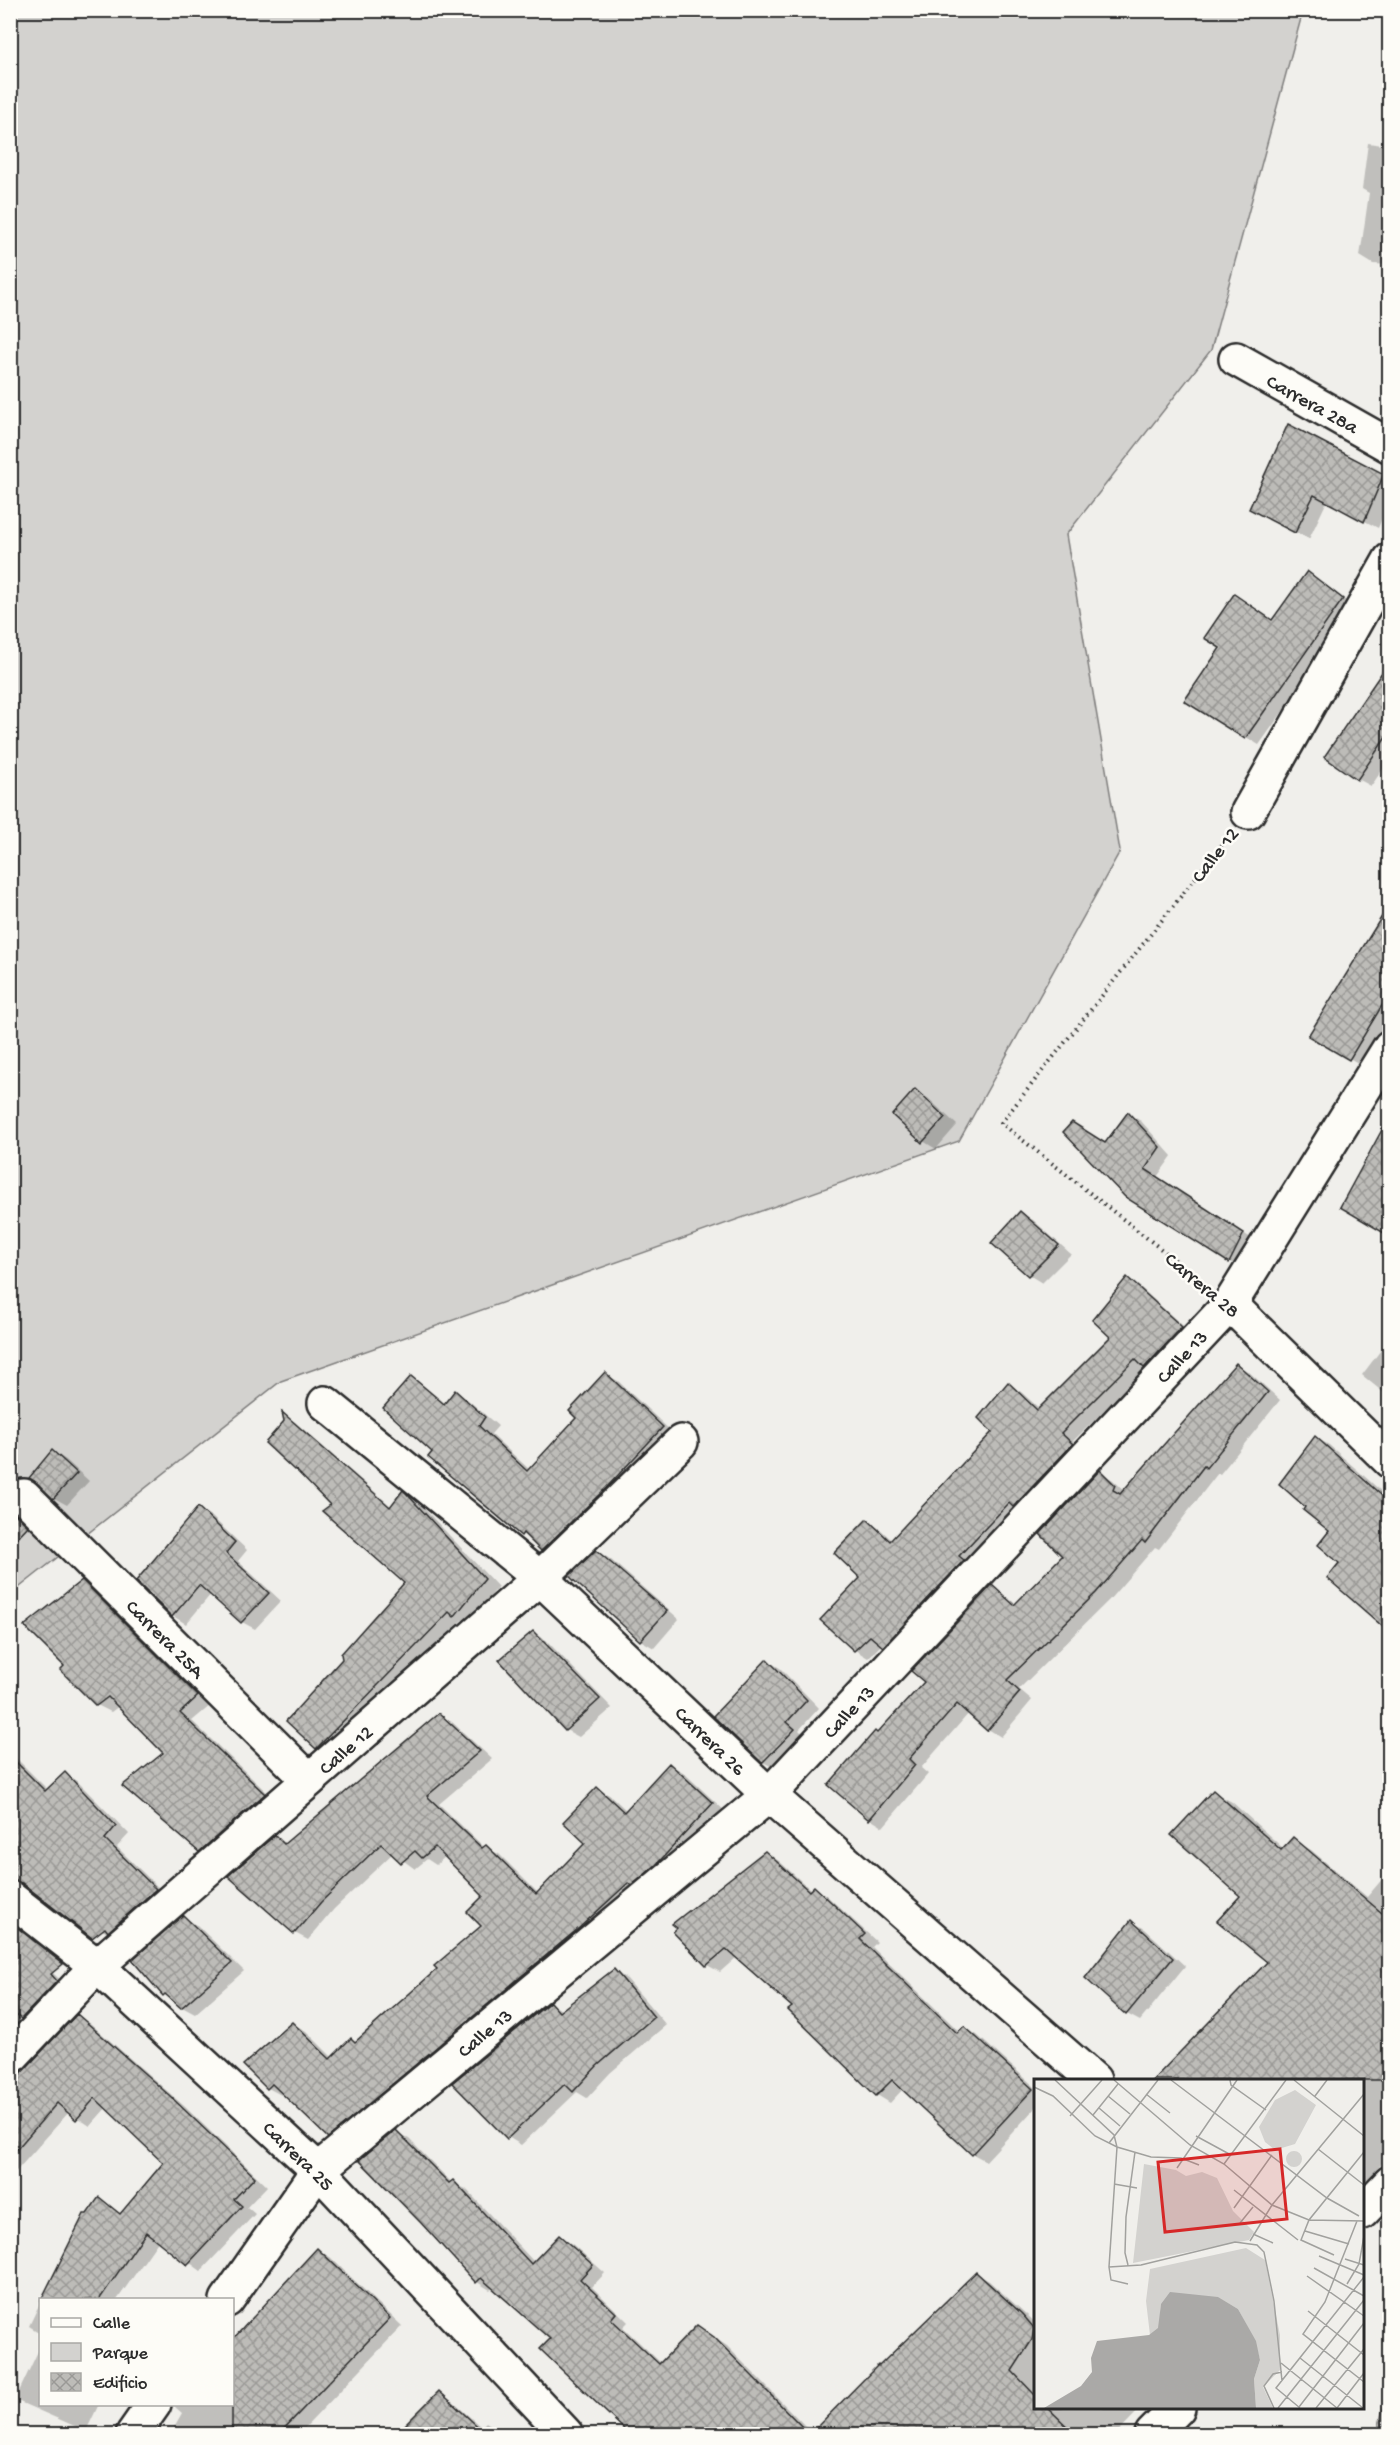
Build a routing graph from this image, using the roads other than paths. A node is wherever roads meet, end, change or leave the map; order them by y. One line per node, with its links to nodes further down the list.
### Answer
1 (1236, 359): 2 (street, Carrera 28a)
2 (1389, 446)
3 (1389, 560): 4 (street, Calle 12)
4 (1248, 812)
5 (1389, 1047): 6 (street, Calle 13)
6 (1230, 1304): 9 (street, Carrera 28); 13 (street, Calle 13)
7 (325, 1403): 11 (street, Carrera 26)
8 (681, 1442): 11 (street, Calle 12)
9 (1387, 1453)
10 (24, 1496): 12 (street, Carrera 25A)
11 (540, 1578): 12 (street, Calle 12); 13 (street, Carrera 26)
12 (309, 1780): 15 (street, Calle 12)
13 (769, 1795): 17 (street, Carrera 26); 18 (street, Calle 13)
14 (10, 1898): 15 (street, Carrera 25)
15 (97, 1966): 16 (street, Calle 12); 18 (street, Carrera 25)
16 (10, 2058)
17 (1093, 2079)
18 (318, 2170): 21 (street, Calle 13); 25 (street, Carrera 25)
19 (1389, 2183): 20 (street)
20 (1364, 2210)
21 (228, 2298)
22 (153, 2406): 24 (street)
23 (1177, 2409): 26 (street)
24 (133, 2434)
25 (567, 2434)
26 (1152, 2434)

